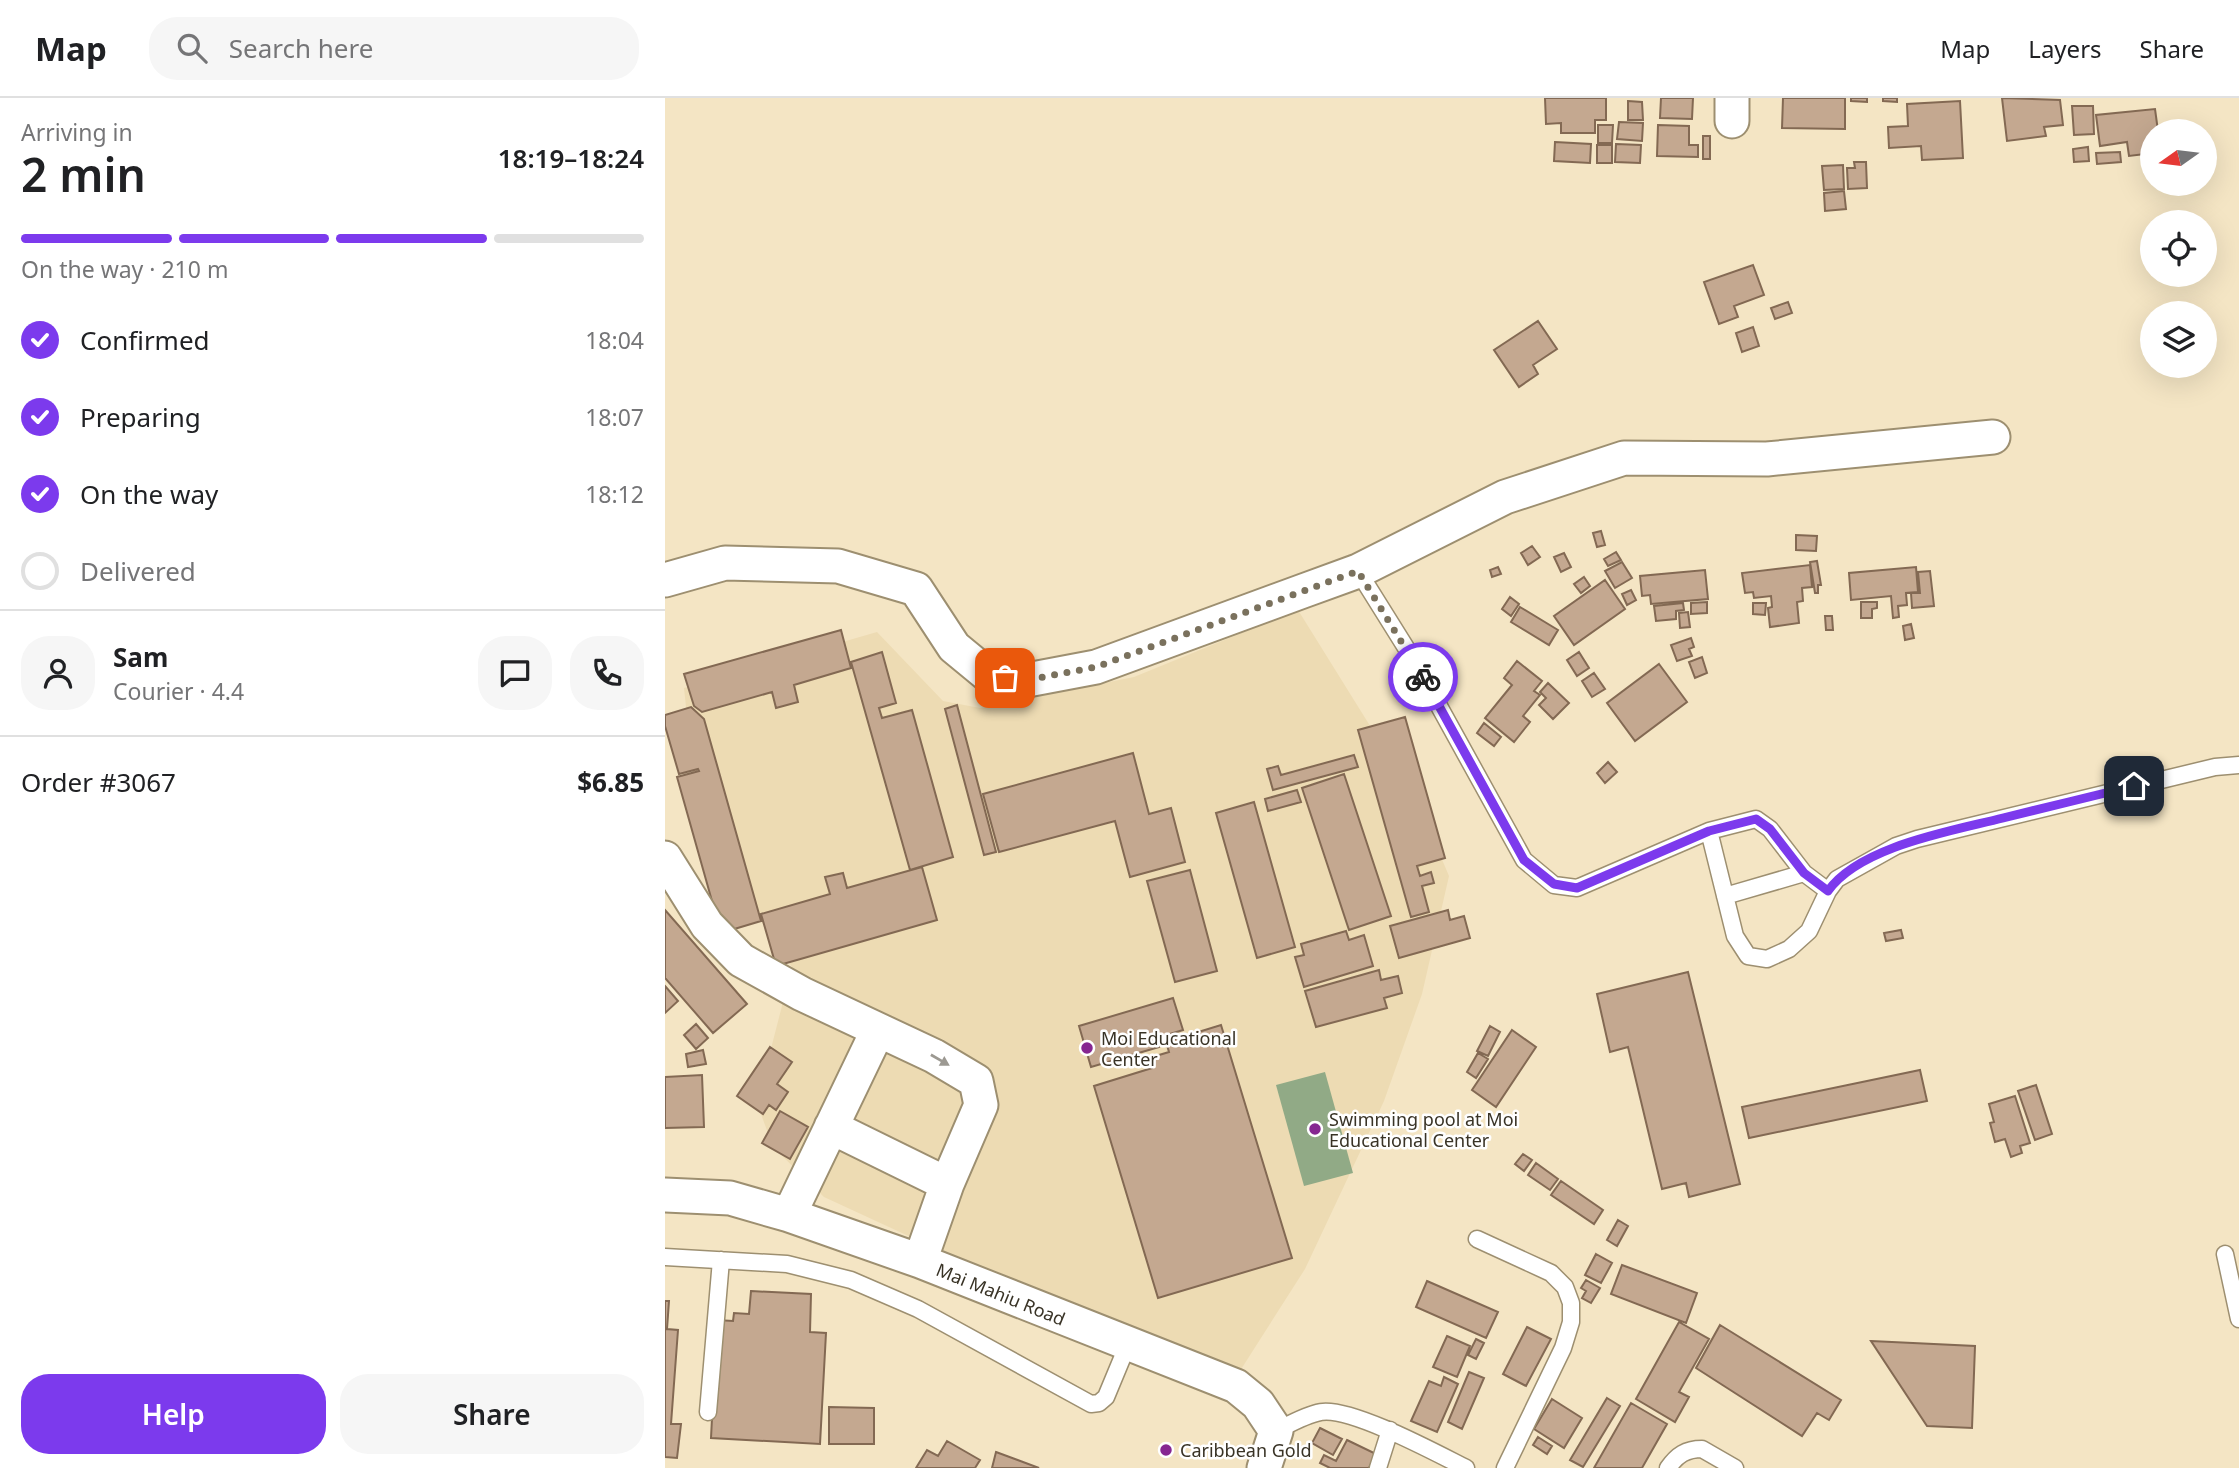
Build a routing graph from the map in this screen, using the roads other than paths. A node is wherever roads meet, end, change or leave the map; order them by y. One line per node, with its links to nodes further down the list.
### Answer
1 (1993, 437): 2 (street)
2 (1358, 571): 3 (street); 5 (lane)
3 (665, 580)
4 (2239, 765): 8 (lane)
5 (1709, 831): 7 (lane); 9 (lane)
6 (665, 858): 10 (street)
7 (1804, 873): 8 (lane); 9 (lane)
8 (1828, 891): 9 (lane)
9 (1725, 897)
10 (878, 1031): 11 (street); 12 (street, one-way to 12)
11 (831, 1127): 12 (street); 14 (street)
12 (947, 1184): 19 (street)
13 (665, 1195): 14 (street, Mai Mahiu Road)
14 (789, 1215): 19 (street, Mai Mahiu Road)
15 (1477, 1239): 28 (lane)
16 (2225, 1254): 20 (lane)
17 (665, 1257): 18 (lane)
18 (721, 1260): 21 (lane); 22 (lane)
19 (920, 1261): 21 (street, Mai Mahiu Road)
20 (2239, 1318)
21 (1128, 1344): 23 (street, Mai Mahiu Road)
22 (708, 1412)
23 (1276, 1430): 24 (lane); 25 (street)
24 (1390, 1430): 26 (lane); 27 (lane)
25 (1264, 1468)
26 (1378, 1468)
27 (1466, 1468)
28 (1504, 1468)
29 (1668, 1468): 30 (lane)
30 (1735, 1468)

